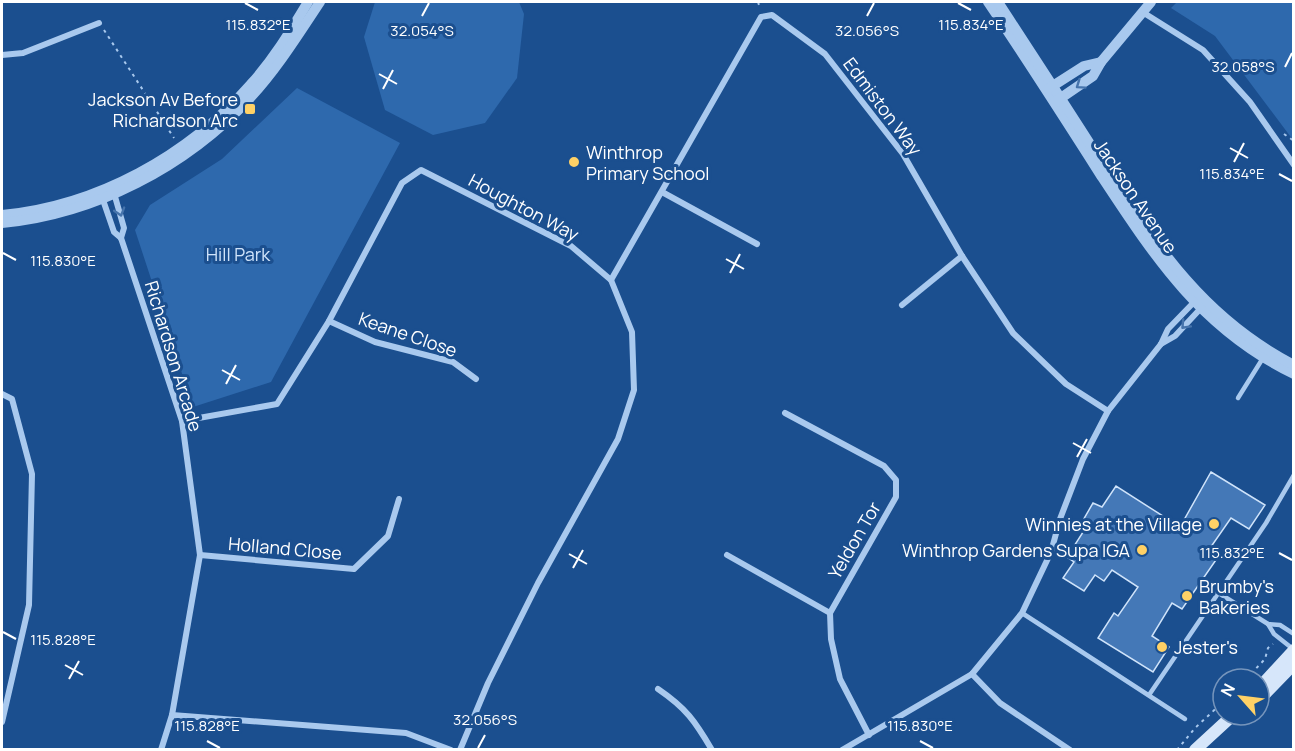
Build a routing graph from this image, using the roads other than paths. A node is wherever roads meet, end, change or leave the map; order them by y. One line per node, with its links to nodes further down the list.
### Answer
1 (308, 2): 13 (street)
2 (320, 2): 13 (street)
3 (988, 2): 10 (street, Jackson Avenue)
4 (998, 2): 10 (street, Jackson Avenue)
5 (1151, 2): 6 (street)
6 (1144, 13): 9 (street); 12 (street)
7 (99, 22): 8 (street)
8 (2, 54)
9 (1101, 62): 10 (street); 11 (street, one-way to 11)
10 (1049, 89): 11 (street, Jackson Avenue)
11 (1057, 101): 22 (street, Jackson Avenue)
12 (1293, 165)
13 (113, 190): 15 (street); 18 (street, one-way to 18)
14 (662, 192): 19 (street); 20 (street, Edmiston Way); 21 (street, Edmiston Way)
15 (101, 195): 16 (street); 17 (street); 18 (street, Richardson Arcade)
16 (2, 215)
17 (2, 223)
18 (121, 238): 33 (street, Richardson Arcade)
19 (757, 244)
20 (962, 256): 23 (street); 31 (street, Edmiston Way)
21 (611, 280): 24 (street, Houghton Way); 58 (street, Houghton Way)
22 (1200, 303): 25 (street, Jackson Avenue); 26 (street, Jackson Avenue); 31 (street)
23 (902, 305)
24 (329, 321): 28 (street, Keane Close); 33 (street, Houghton Way)
25 (1263, 358): 27 (street, Jackson Avenue); 30 (lane)
26 (1293, 365)
27 (1293, 374)
28 (476, 379)
29 (2, 394): 52 (street)
30 (1238, 398)
31 (1108, 411): 40 (street)
32 (785, 414): 39 (street, Yeldon Tor)
33 (182, 421): 36 (street, Richardson Arcade)
34 (1293, 475): 38 (lane)
35 (399, 500): 36 (street, Holland Close)
36 (200, 555): 50 (street, Richardson Arcade)
37 (727, 555): 39 (street)
38 (1217, 592): 41 (lane); 49 (lane)
39 (830, 613): 55 (street)
40 (1022, 613): 45 (street); 49 (lane)
41 (1268, 624): 42 (lane); 43 (lane)
42 (1293, 634)
43 (1293, 650): 46 (main road)
44 (1293, 664): 47 (main road)
45 (972, 674): 55 (street); 61 (street)
46 (1271, 675)
47 (1271, 687)
48 (658, 689): 59 (street)
49 (1149, 695): 51 (lane)
50 (172, 715): 56 (street, Richardson Arcade); 57 (street)
51 (1185, 719)
52 (2, 722)
53 (1220, 727): 62 (main road)
54 (1232, 727): 63 (main road)
55 (870, 735): 60 (street)
56 (161, 750)
57 (451, 750)
58 (460, 750)
59 (711, 750)
60 (842, 750)
61 (1070, 750)
62 (1195, 750)
63 (1208, 750)

